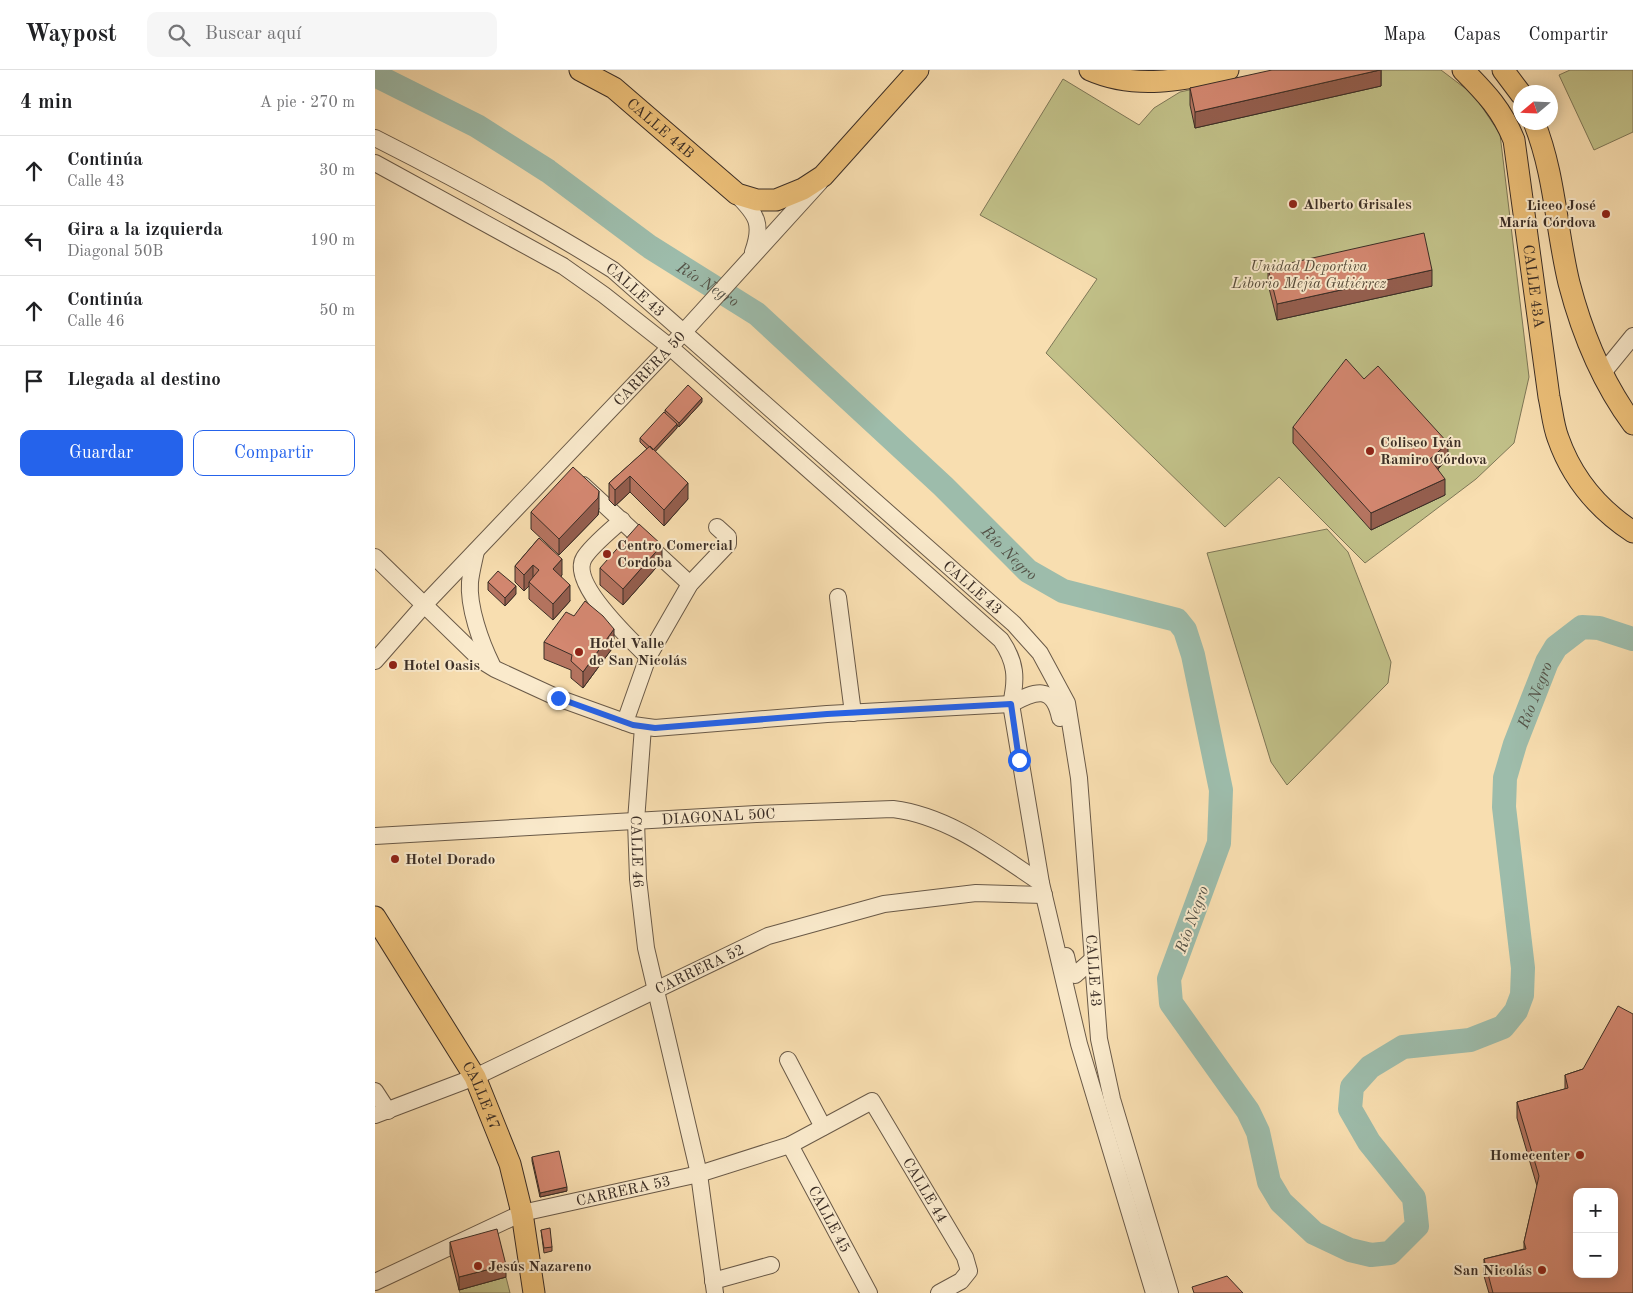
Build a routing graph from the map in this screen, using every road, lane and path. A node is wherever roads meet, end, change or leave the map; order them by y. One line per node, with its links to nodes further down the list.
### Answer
1 (580, 70): 12 (main road, CALLE 44B)
2 (918, 70): 11 (main road, CARRERA 50)
3 (1090, 70): 4 (main road)
4 (1228, 70)
5 (1463, 70): 20 (main road, CALLE 43A)
6 (1503, 70): 7 (main road)
7 (1514, 85)
8 (1537, 130): 17 (main road)
9 (375, 138): 14 (street, CALLE 43)
10 (375, 163): 16 (street, CALLE 43)
11 (823, 176): 12 (main road, CALLE 44B); 13 (street, CARRERA 50)
12 (737, 194): 13 (street, CALLE 44B)
13 (747, 261): 14 (street, CARRERA 50)
14 (684, 332): 16 (street, CARRERA 50); 39 (street, CALLE 43)
15 (1633, 336): 17 (street)
16 (670, 347): 19 (street, CARRERA 50); 33 (street, CALLE 43)
17 (1602, 374): 18 (main road)
18 (1633, 424)
19 (559, 463): 22 (street); 25 (street, CARRERA 50)
20 (1601, 507): 21 (main road); 24 (main road, CALLE 43A)
21 (1633, 516)
22 (622, 520): 27 (street); 30 (street)
23 (717, 527): 27 (street)
24 (1633, 532)
25 (476, 551): 29 (street, CARRERA 50); 32 (street)
26 (375, 557): 29 (street)
27 (690, 584): 30 (street)
28 (838, 597): 34 (street)
29 (425, 604): 31 (street, CARRERA 50); 32 (street)
30 (649, 657): 35 (street)
31 (375, 661)
32 (495, 669): 35 (street)
33 (1011, 704): 34 (street); 39 (street); 40 (street, CALLE 43)
34 (853, 713): 36 (street)
35 (625, 722): 36 (street)
36 (643, 727): 37 (street, CALLE 46)
37 (636, 821): 38 (street, DIAGONAL 50C); 40 (street, DIAGONAL 50C); 44 (street, CALLE 46)
38 (375, 836)
39 (1085, 845): 43 (street, CALLE 43)
40 (1043, 889): 41 (street, CALLE 43); 44 (street, CARRERA 52)
41 (1050, 918): 43 (street); 60 (street, CALLE 43)
42 (376, 921): 46 (main road, CALLE 47)
43 (1092, 960): 61 (street, CALLE 43)
44 (655, 989): 46 (street, CARRERA 52); 52 (street, CALLE 46)
45 (788, 1060): 50 (street)
46 (475, 1077): 49 (street, CARRERA 52); 53 (main road, CALLE 47)
47 (375, 1091): 49 (street)
48 (872, 1101): 50 (street, CARRERA 53); 59 (street, CALLE 44)
49 (381, 1113)
50 (823, 1127): 51 (street, CARRERA 53)
51 (790, 1145): 52 (street, CARRERA 53); 58 (street, CALLE 45)
52 (699, 1174): 53 (street, CARRERA 53); 56 (street, CALLE 46)
53 (522, 1213): 55 (street, CARRERA 53); 57 (main road, CALLE 47)
54 (771, 1265): 56 (street)
55 (375, 1282)
56 (714, 1287)
57 (534, 1293)
58 (869, 1293)
59 (939, 1293)
60 (1154, 1293)
61 (1170, 1293)

